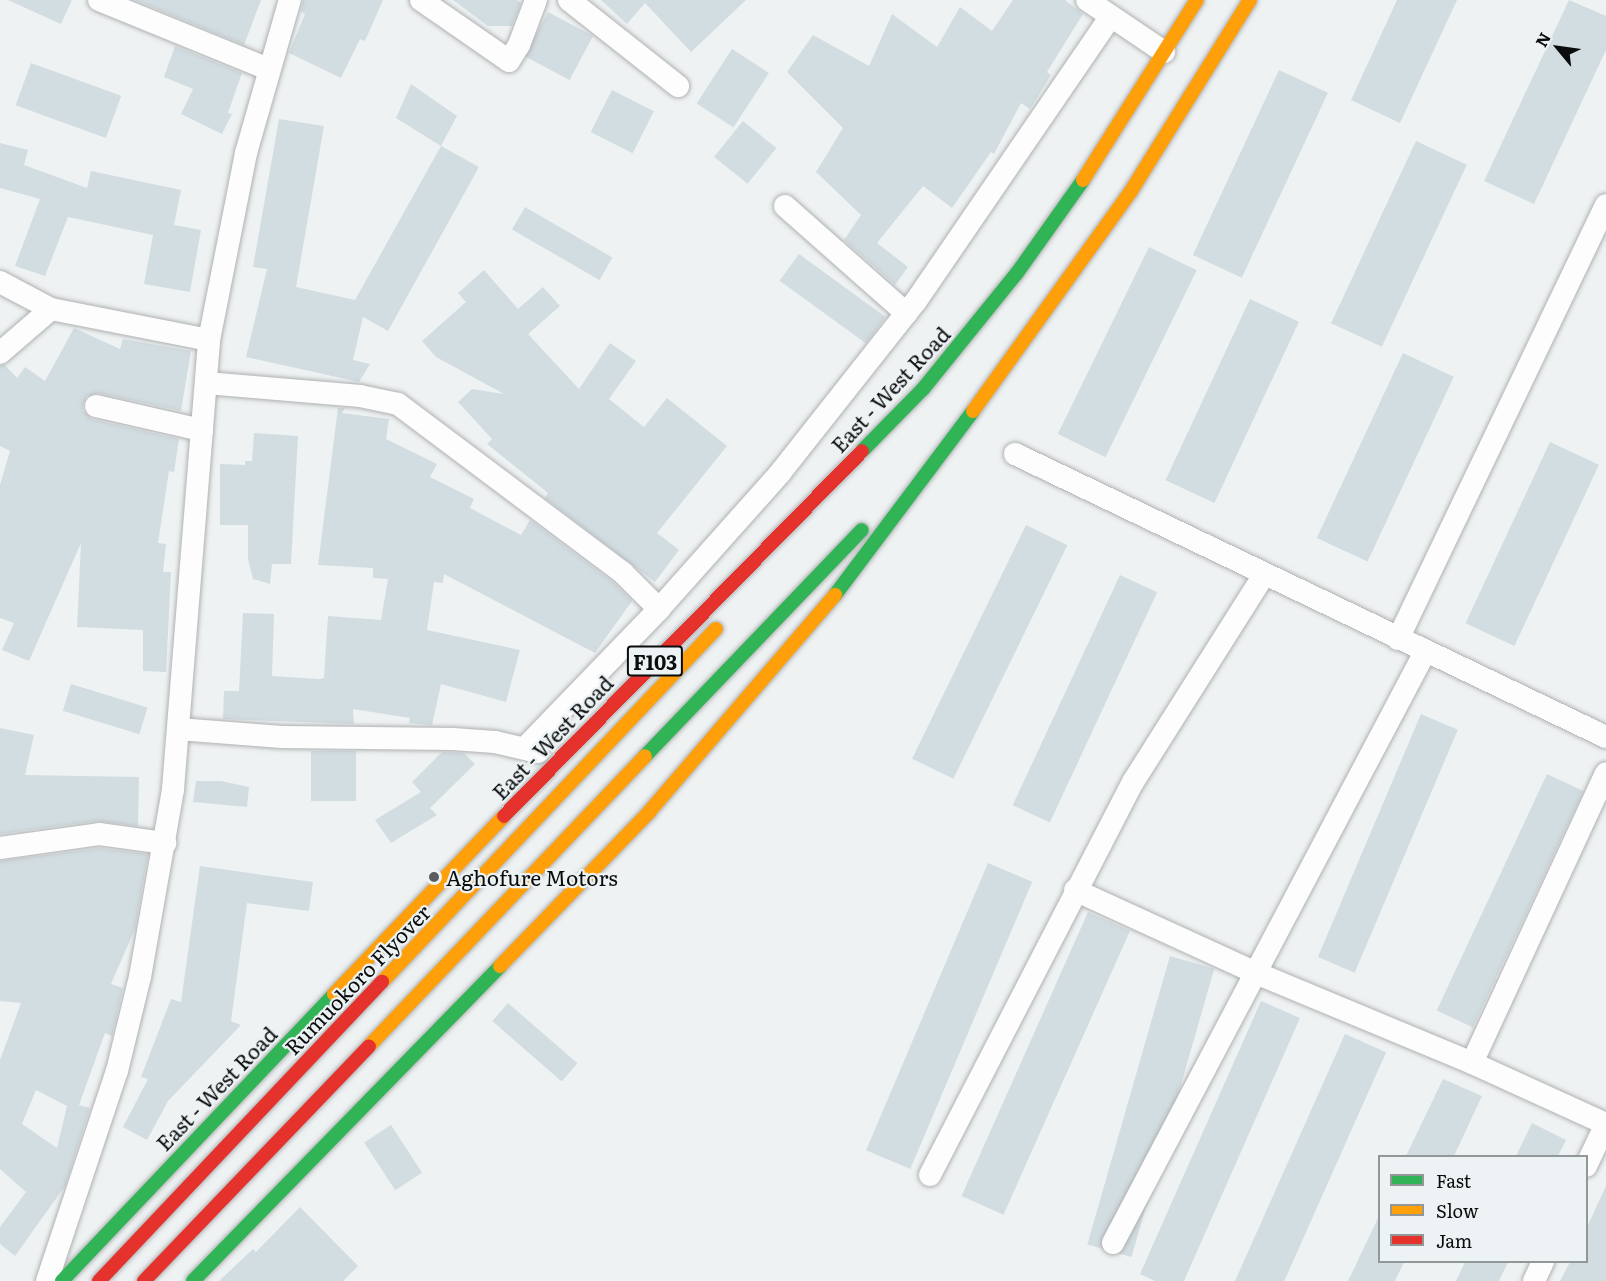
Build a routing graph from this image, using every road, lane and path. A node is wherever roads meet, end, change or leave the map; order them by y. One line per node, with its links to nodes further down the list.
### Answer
1 (99, 0): 11 (street)
2 (290, 0): 11 (street)
3 (421, 0): 4 (street)
4 (536, 0)
5 (569, 0): 12 (street)
6 (1087, 0): 9 (street)
7 (1197, 0): 10 (main road, East - West Road / F103)
8 (1250, 0): 24 (main road)
9 (1111, 16): 10 (street); 17 (street)
10 (1164, 52): 21 (main road, East - West Road / F103)
11 (268, 69): 18 (street)
12 (678, 86)
13 (1606, 205): 30 (street)
14 (786, 206): 17 (street)
15 (0, 282): 16 (street)
16 (51, 309): 18 (street); 19 (street)
17 (906, 313): 28 (street)
18 (209, 340): 20 (street)
19 (0, 353)
20 (206, 383): 23 (street); 28 (street)
21 (923, 389): 26 (main road); 35 (main road, East - West Road / F103)
22 (96, 406): 23 (street)
23 (202, 430): 32 (street)
24 (957, 430): 50 (main road); 51 (main road)
25 (1015, 454): 27 (street)
26 (776, 561)
27 (1264, 574): 30 (street); 39 (street)
28 (659, 609): 34 (street)
29 (730, 614): 49 (main road, Rumuokoro Flyover)
30 (1398, 639): 31 (street)
31 (1425, 652): 33 (street); 40 (street)
32 (178, 729): 34 (street); 37 (street)
33 (1606, 737)
34 (525, 748): 35 (street)
35 (558, 759): 48 (main road, East - West Road / F103)
36 (1606, 773): 41 (street)
37 (165, 843): 38 (street); 47 (street)
38 (0, 848)
39 (1075, 890): 40 (street); 44 (street)
40 (1256, 973): 41 (street); 45 (street)
41 (1472, 1063): 42 (street)
42 (1606, 1124): 43 (street)
43 (1588, 1164)
44 (930, 1175)
45 (1113, 1243)
46 (1543, 1263): 52 (street)
47 (47, 1281)
48 (62, 1281)
49 (99, 1281)
50 (144, 1281)
51 (193, 1281)
52 (1534, 1281)

